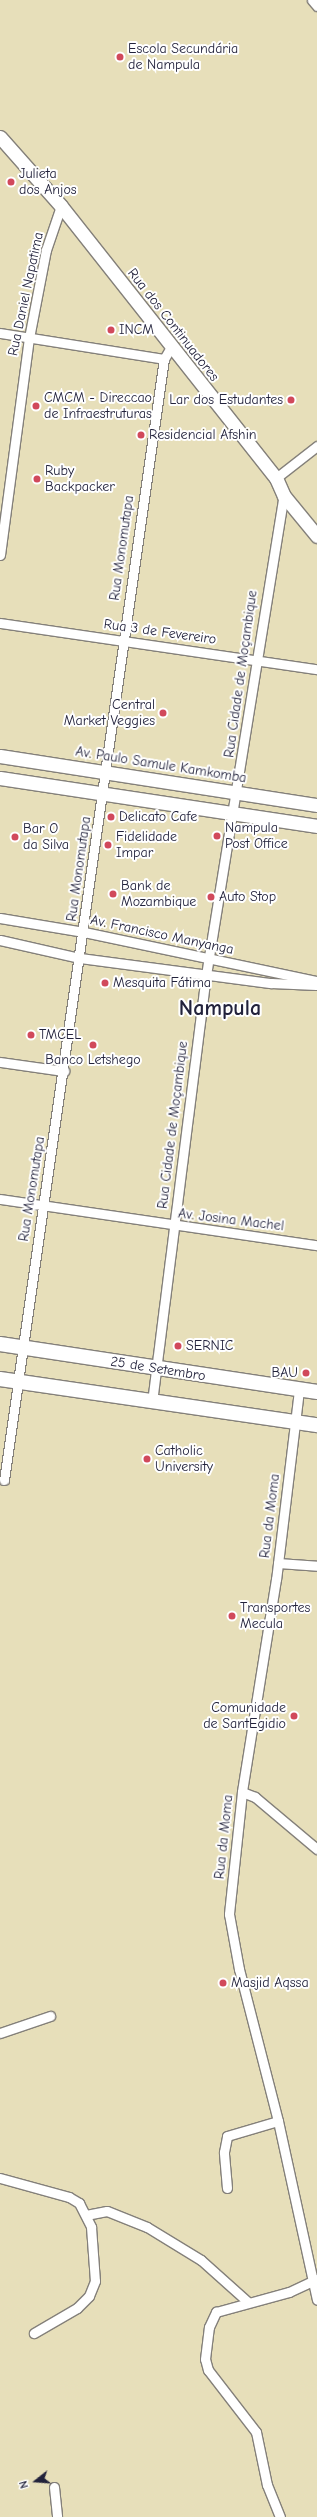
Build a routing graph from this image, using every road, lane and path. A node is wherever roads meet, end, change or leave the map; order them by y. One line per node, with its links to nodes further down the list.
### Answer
1 (312, 0): 2 (street)
2 (317, 6)
3 (0, 137): 4 (main road, Rua dos Continuadores)
4 (61, 206): 6 (street, Rua Daniel Napatima); 7 (main road, Rua dos Continuadores)
5 (0, 333): 6 (street)
6 (29, 338): 8 (street); 13 (street, Rua Daniel Napatima)
7 (170, 347): 8 (street, Rua Monomutapa); 10 (main road, Rua dos Continuadores)
8 (164, 359): 15 (street, Rua Monomutapa)
9 (317, 446): 10 (street)
10 (276, 478): 11 (main road, Rua dos Continuadores)
11 (284, 496): 12 (main road, Rua dos Continuadores); 16 (street, Rua Cidade de Moçambique)
12 (317, 536)
13 (0, 555)
14 (0, 623): 15 (street, Rua 3 de Fevereiro)
15 (123, 642): 16 (street, Rua 3 de Fevereiro); 19 (street, Rua Monomutapa)
16 (257, 659): 17 (street, Rua 3 de Fevereiro); 22 (street, Rua Cidade de Moçambique)
17 (317, 669)
18 (0, 756): 19 (main road, Av. Paulo Samule Kamkomba)
19 (108, 772): 21 (street, Rua Monomutapa); 22 (main road, Av. Paulo Samule Kamkomba)
20 (0, 778): 21 (main road)
21 (104, 793): 24 (main road); 27 (street, Rua Monomutapa)
22 (238, 793): 23 (main road, Av. Paulo Samule Kamkomba); 24 (street, Rua Cidade de Moçambique)
23 (317, 804)
24 (234, 813): 25 (main road); 30 (street, Rua Cidade de Moçambique)
25 (317, 826)
26 (0, 918): 27 (street, Av. Francisco Manyanga)
27 (84, 932): 29 (street, Rua Monomutapa); 30 (street, Av. Francisco Manyanga)
28 (0, 940): 29 (street, Av. Francisco Manyanga)
29 (80, 958): 31 (street, Av. Francisco Manyanga); 35 (street, Rua Monomutapa)
30 (209, 960): 31 (street, Rua Cidade de Moçambique); 32 (street, Av. Francisco Manyanga)
31 (206, 975): 33 (street, Av. Francisco Manyanga); 38 (street, Rua Cidade de Moçambique)
32 (317, 981)
33 (317, 985)
34 (0, 1062): 35 (street)
35 (64, 1071): 37 (street, Rua Monomutapa)
36 (0, 1199): 37 (street, Av. Josina Machel)
37 (43, 1205): 38 (street, Av. Josina Machel); 41 (street, Rua Monomutapa)
38 (174, 1227): 39 (street, Av. Josina Machel); 42 (street, Rua Cidade de Moçambique)
39 (317, 1245)
40 (0, 1344): 41 (main road, 25 de Setembro)
41 (23, 1348): 42 (main road, 25 de Setembro); 44 (street, Rua Monomutapa)
42 (156, 1369): 45 (main road, 25 de Setembro); 47 (street, Rua Cidade de Moçambique)
43 (0, 1379): 44 (main road)
44 (17, 1382): 47 (main road); 50 (street, Rua Monomutapa)
45 (299, 1390): 46 (main road, 25 de Setembro); 48 (street, Rua da Moma)
46 (317, 1392)
47 (152, 1402): 48 (main road)
48 (296, 1422): 49 (main road); 51 (street, Rua da Moma)
49 (317, 1425)
50 (4, 1480)
51 (278, 1563): 52 (street); 53 (street, Rua da Moma)
52 (317, 1566)
53 (242, 1792): 54 (street); 57 (street, Rua da Moma)
54 (317, 1849)
55 (50, 2016): 56 (street)
56 (0, 2033)
57 (278, 2121): 59 (street); 61 (street, Rua da Moma)
58 (0, 2178): 60 (street)
59 (227, 2188)
60 (86, 2214): 63 (street); 64 (street)
61 (315, 2280): 62 (street, Rua da Moma); 63 (street)
62 (317, 2300)
63 (248, 2302): 67 (street)
64 (34, 2333)
65 (54, 2488): 66 (street)
66 (56, 2517)
67 (280, 2517)

